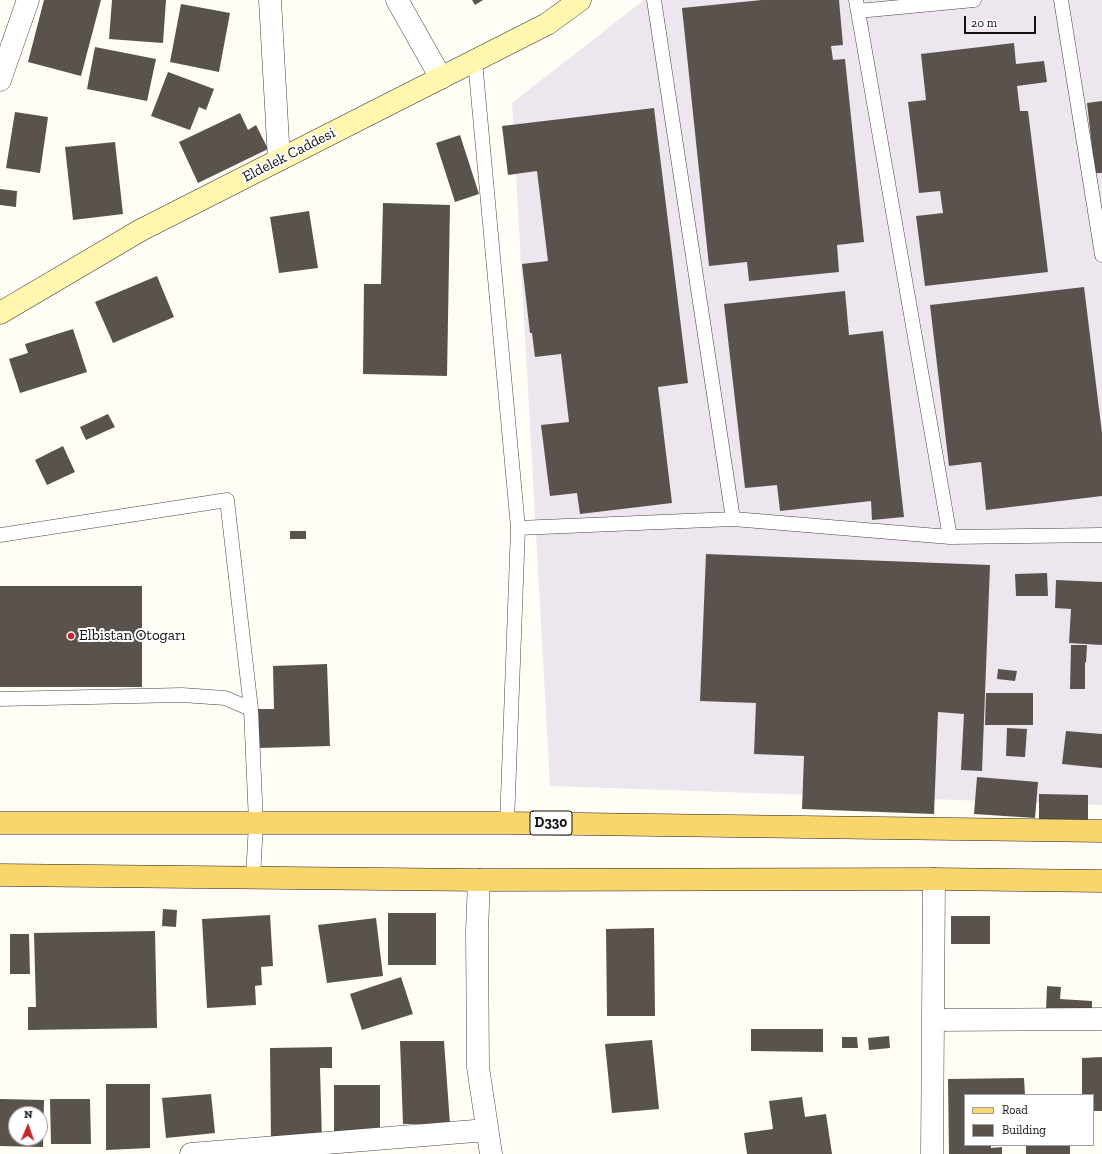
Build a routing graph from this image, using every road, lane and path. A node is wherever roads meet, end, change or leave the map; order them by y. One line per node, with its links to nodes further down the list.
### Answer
1 (28, 0): 11 (street)
2 (270, 0): 12 (street)
3 (397, 0): 10 (street)
4 (580, 0): 9 (street, Eldelek Caddesi)
5 (654, 0): 15 (lane)
6 (974, 0): 8 (lane)
7 (1061, 0): 13 (lane)
8 (857, 6): 19 (lane)
9 (475, 61): 10 (street, Eldelek Caddesi); 16 (lane)
10 (441, 78): 12 (street, Eldelek Caddesi)
11 (0, 80)
12 (279, 160): 14 (street, Eldelek Caddesi)
13 (1102, 255)
14 (0, 313)
15 (734, 519): 16 (lane); 19 (lane)
16 (518, 528): 22 (lane)
17 (0, 534): 21 (lane)
18 (1102, 535): 19 (lane)
19 (950, 538)
20 (0, 699): 21 (lane)
21 (251, 709): 24 (lane)
22 (507, 822): 24 (main road, D330); 25 (main road, D330)
23 (0, 823): 24 (main road, D330)
24 (256, 823): 27 (lane)
25 (1102, 831)
26 (0, 875): 27 (main road)
27 (253, 878): 29 (main road)
28 (934, 879): 29 (main road); 30 (main road); 32 (street)
29 (479, 880): 33 (street)
30 (1102, 881)
31 (1102, 1019): 32 (street)
32 (933, 1020): 36 (street)
33 (487, 1130): 34 (street); 35 (street)
34 (191, 1154)
35 (491, 1154)
36 (932, 1154)

